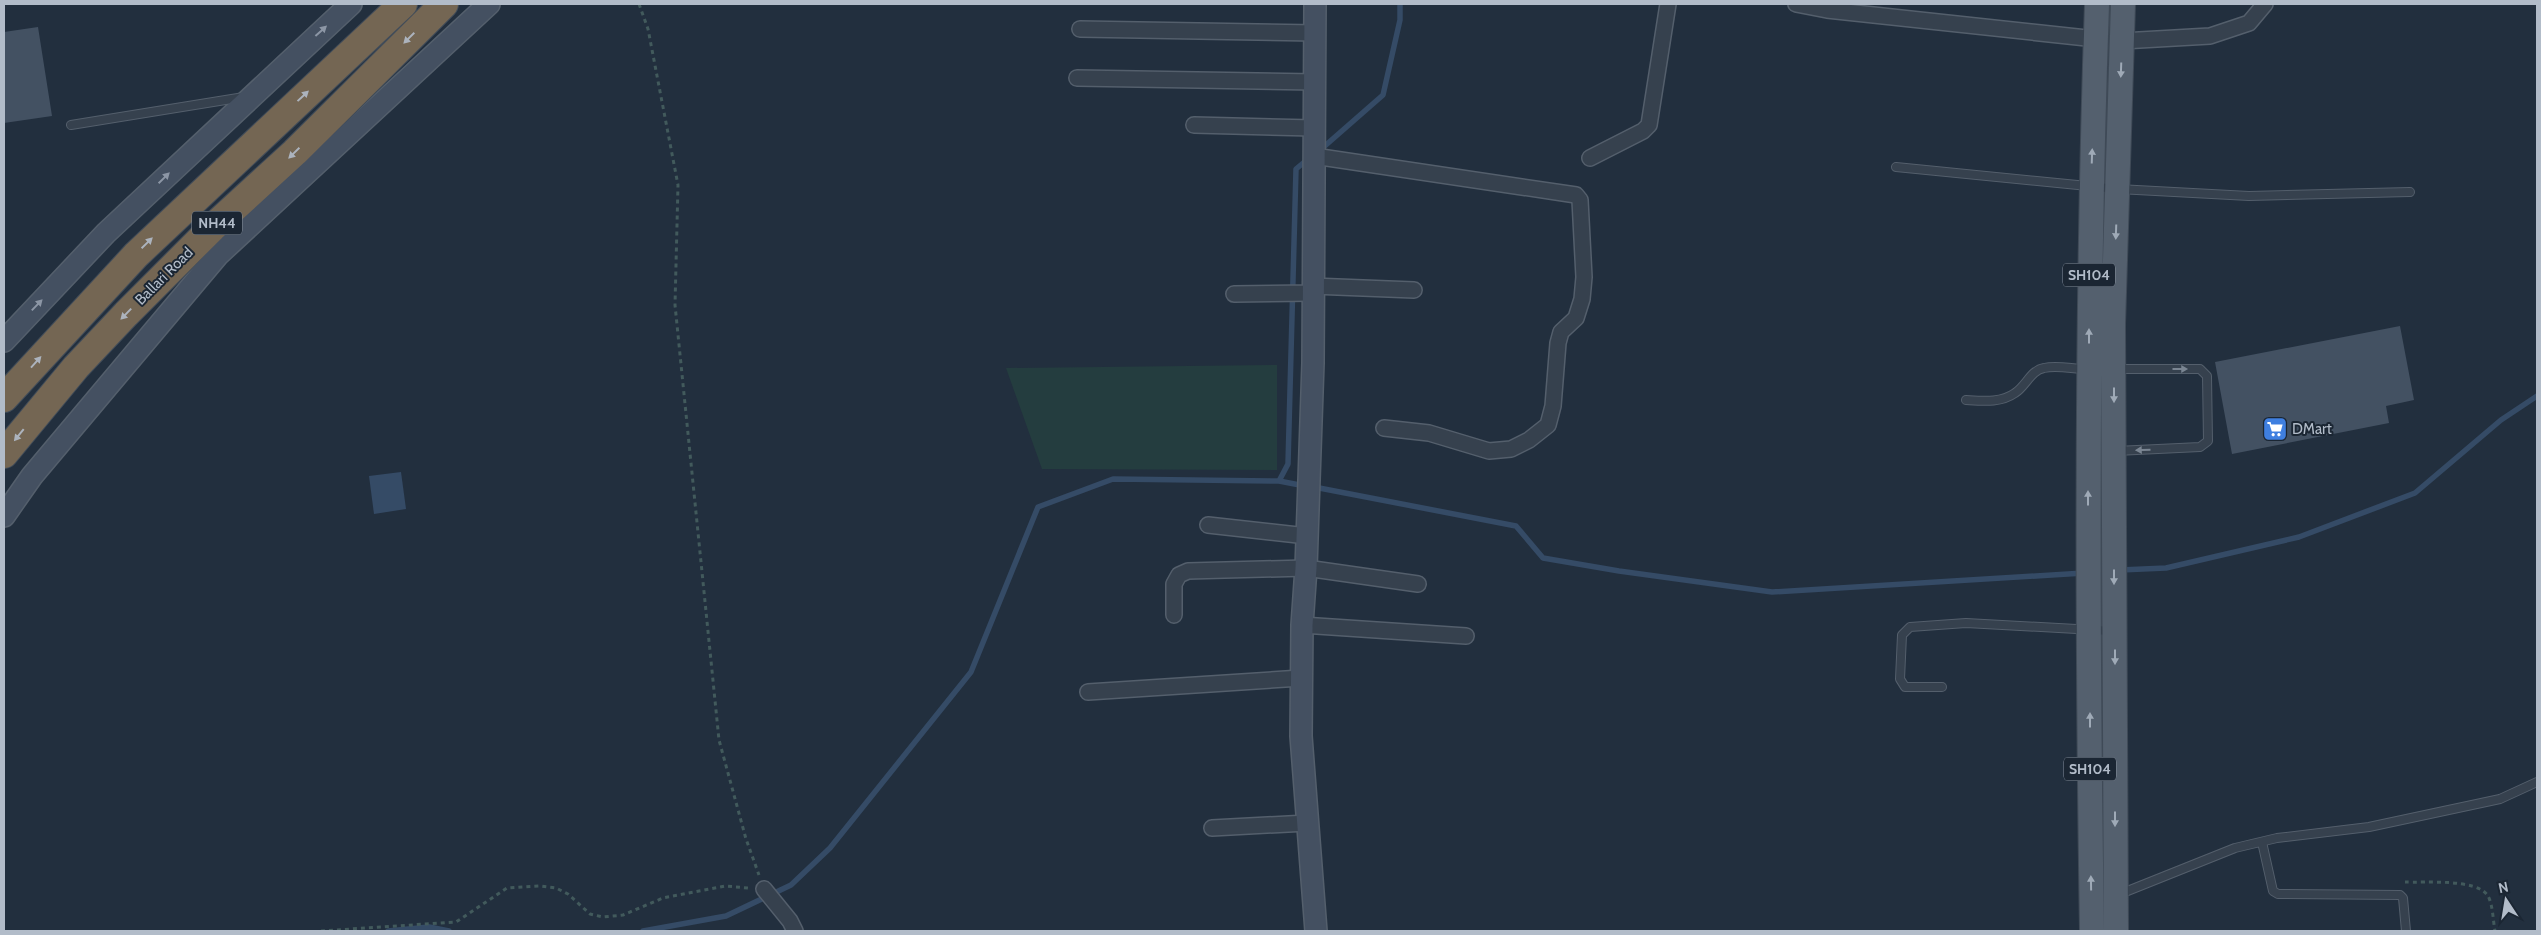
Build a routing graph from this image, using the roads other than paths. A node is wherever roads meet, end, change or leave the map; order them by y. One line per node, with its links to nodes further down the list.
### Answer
1 (351, 4): 17 (street, one-way to 1)
2 (403, 4): 32 (highway, NH44, one-way to 2)
3 (444, 4): 36 (highway, Ballari Road / NH44, one-way to 36)
4 (489, 4): 37 (street)
5 (1315, 4): 12 (street)
6 (1668, 4): 21 (street)
7 (1796, 4): 13 (street)
8 (2097, 4): 13 (main road, SH104)
9 (2123, 4): 14 (main road, SH104)
10 (2265, 4): 14 (street)
11 (1080, 29): 12 (street)
12 (1316, 33): 16 (street)
13 (2096, 39): 23 (main road, SH104, one-way to 13)
14 (2122, 41): 24 (main road, SH104, one-way to 24)
15 (1077, 78): 16 (street)
16 (1315, 82): 20 (street)
17 (249, 96): 18 (lane); 29 (street, one-way to 17)
18 (71, 125)
19 (1194, 125): 20 (street)
20 (1314, 144): 26 (street); 34 (street)
21 (1590, 158)
22 (1896, 167): 23 (lane)
23 (2091, 186): 24 (lane); 30 (main road, SH104, one-way to 23)
24 (2118, 189): 25 (lane); 31 (main road, SH104, one-way to 31)
25 (2410, 192)
26 (1312, 289): 27 (street); 28 (street); 39 (street)
27 (1414, 290)
28 (1234, 294)
29 (4, 341)
30 (2089, 369): 33 (lane); 45 (main road, SH104, one-way to 30)
31 (2114, 369): 35 (main road, SH104, one-way to 35); 35 (lane, one-way to 35)
32 (4, 398)
33 (1966, 400)
34 (1384, 428)
35 (2114, 451): 43 (main road, SH104, one-way to 43)
36 (4, 454)
37 (4, 516)
38 (1208, 525): 39 (street)
39 (1307, 536): 40 (street)
40 (1306, 568): 41 (street); 42 (street); 44 (street)
41 (1418, 584)
42 (1174, 615)
43 (2114, 619): 45 (lane); 55 (main road, SH104, one-way to 55)
44 (1302, 625): 46 (street); 47 (street)
45 (2089, 631): 48 (lane); 58 (main road, SH104, one-way to 45)
46 (1466, 636)
47 (1301, 678): 49 (street); 51 (street)
48 (1942, 688)
49 (1088, 692)
50 (2537, 782): 53 (lane)
51 (1307, 823): 52 (street); 57 (street)
52 (1212, 828)
53 (2262, 842): 55 (lane); 60 (lane)
54 (764, 889): 56 (street)
55 (2116, 896): 59 (main road, SH104)
56 (795, 931)
57 (1316, 931)
58 (2092, 931)
59 (2116, 931)
60 (2406, 931)

